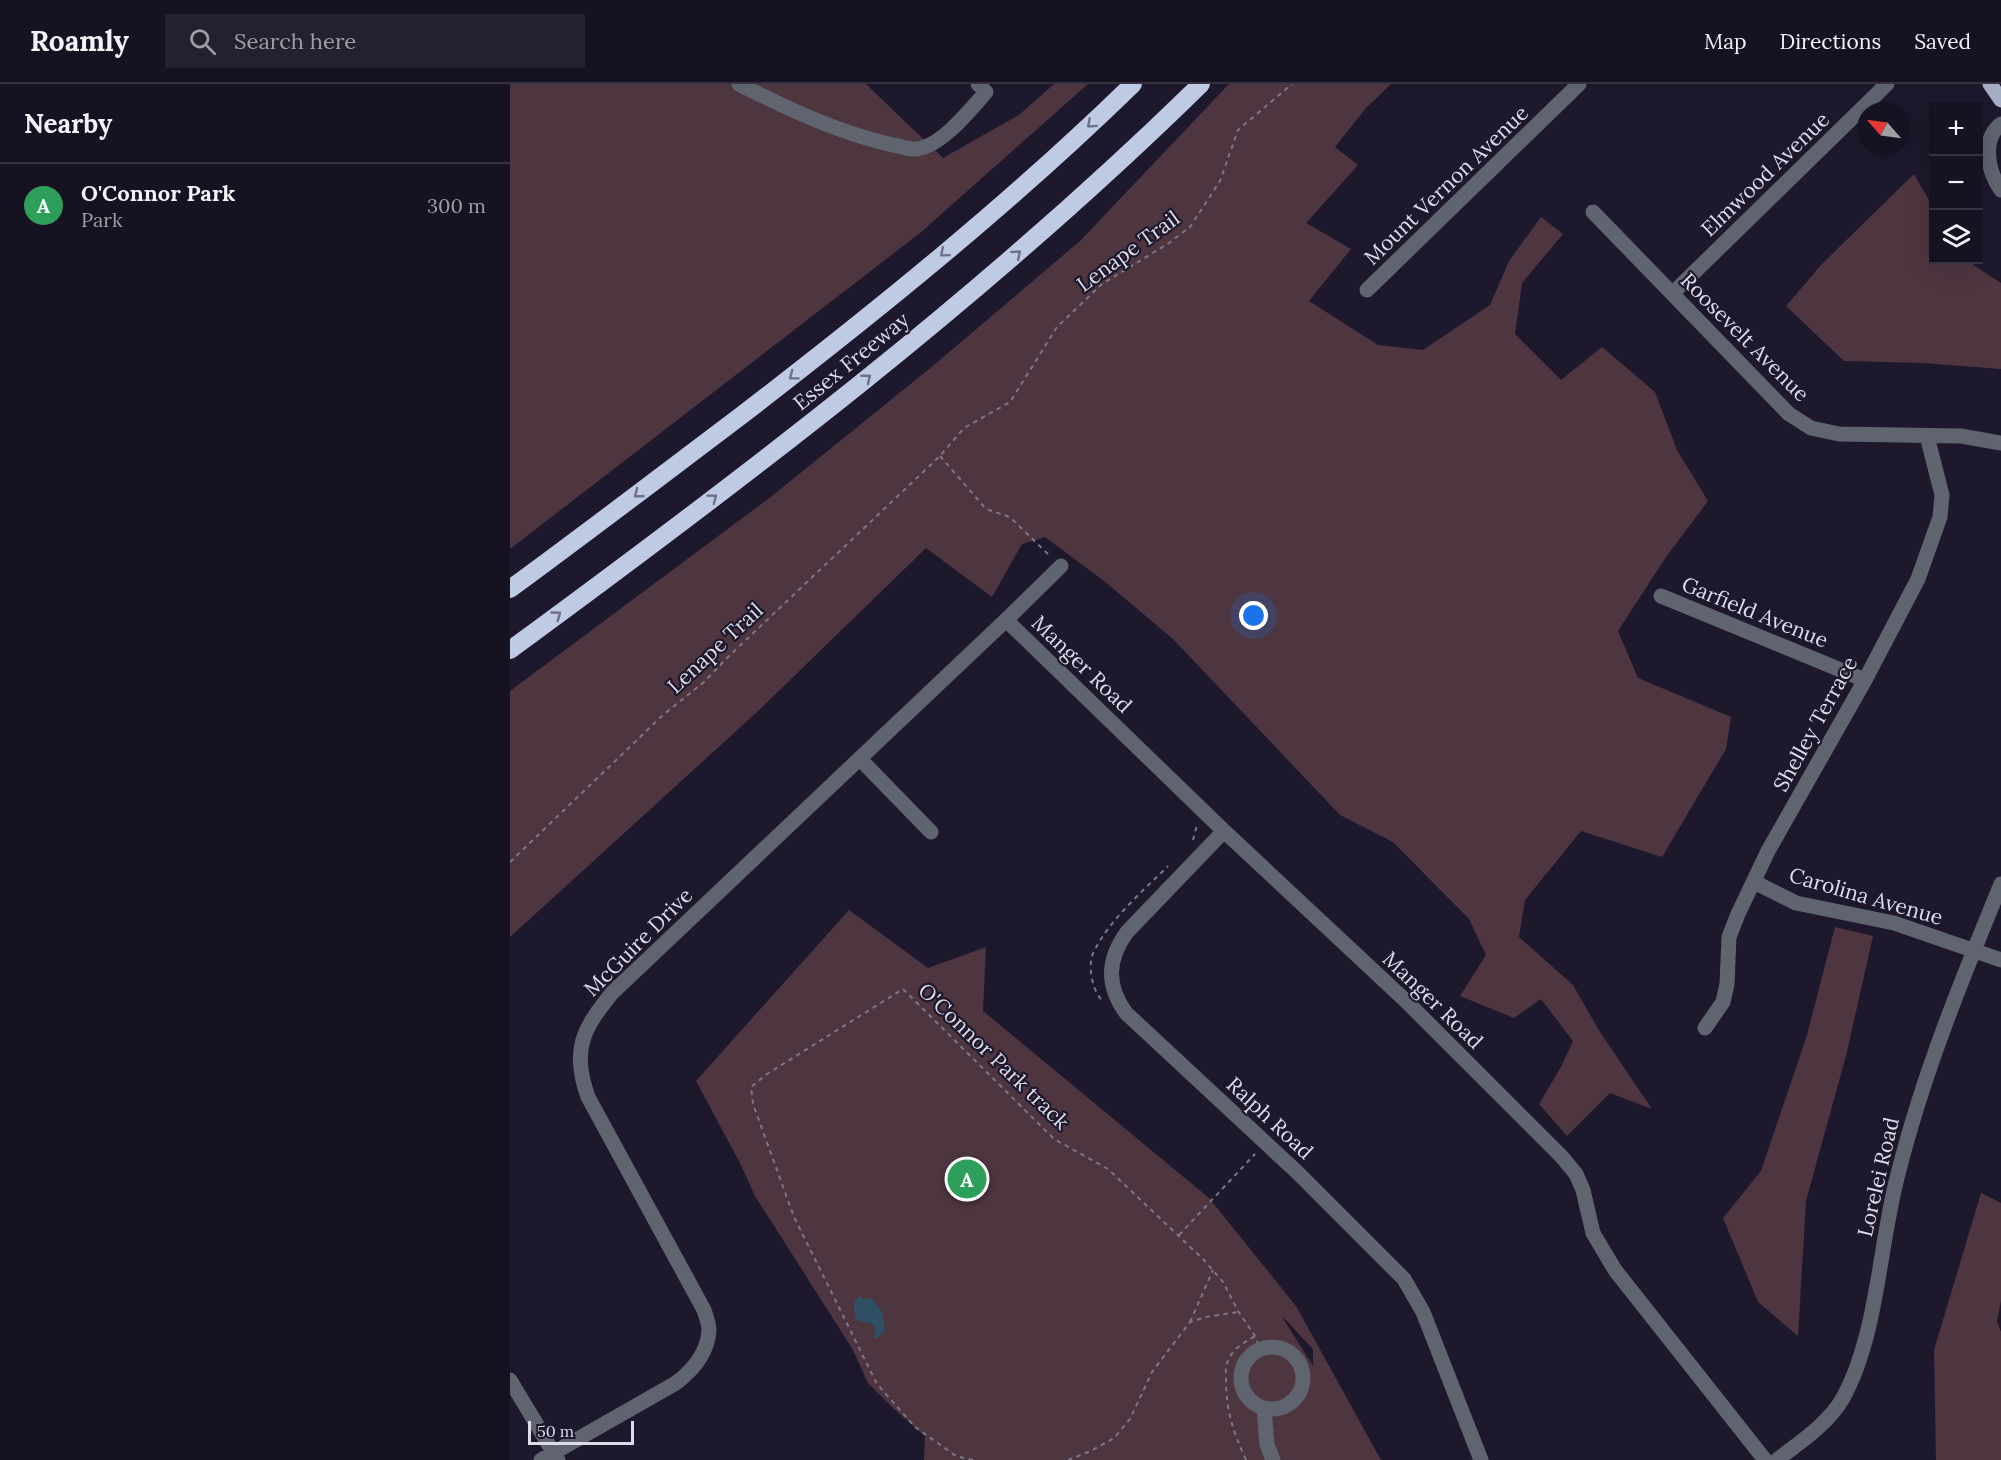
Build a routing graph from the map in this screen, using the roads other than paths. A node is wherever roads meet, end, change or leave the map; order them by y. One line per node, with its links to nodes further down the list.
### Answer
1 (739, 84): 7 (street)
2 (1133, 84): 17 (highway, Essex Freeway, one-way to 17)
3 (1201, 84): 20 (highway, Essex Freeway, one-way to 3)
4 (1579, 84): 12 (street, Mount Vernon Avenue)
5 (1887, 84): 13 (street, Elmwood Avenue)
6 (1990, 84): 8 (main road)
7 (982, 88)
8 (2001, 100)
9 (2001, 124): 10 (street)
10 (2001, 190)
11 (1593, 212): 13 (street, Roosevelt Avenue)
12 (1368, 290)
13 (1673, 293): 14 (street, Roosevelt Avenue)
14 (1927, 436): 15 (street, Roosevelt Avenue); 21 (street, Shelley Terrace)
15 (2001, 443)
16 (1061, 566): 19 (street, McGuire Drive)
17 (510, 589)
18 (1662, 596): 21 (street, Garfield Avenue)
19 (1006, 620): 22 (street, McGuire Drive); 23 (street, Manger Road)
20 (510, 650)
21 (1865, 680): 25 (street, Shelley Terrace)
22 (860, 759): 24 (street); 32 (street, McGuire Drive)
23 (1224, 831): 34 (street, Ralph Road); 35 (street, Manger Road)
24 (931, 832)
25 (1754, 882): 27 (street, Carolina Avenue); 29 (street, Shelley Terrace)
26 (2001, 884): 27 (street, Lorelei Road)
27 (1974, 951): 28 (street, Carolina Avenue); 36 (street, Lorelei Road)
28 (2001, 960)
29 (1705, 1028)
30 (510, 1380): 32 (street)
31 (1264, 1408): 31 (street); 33 (street)
32 (551, 1457)
33 (1273, 1460)
34 (1481, 1460)
35 (1765, 1460)
36 (1777, 1460)

